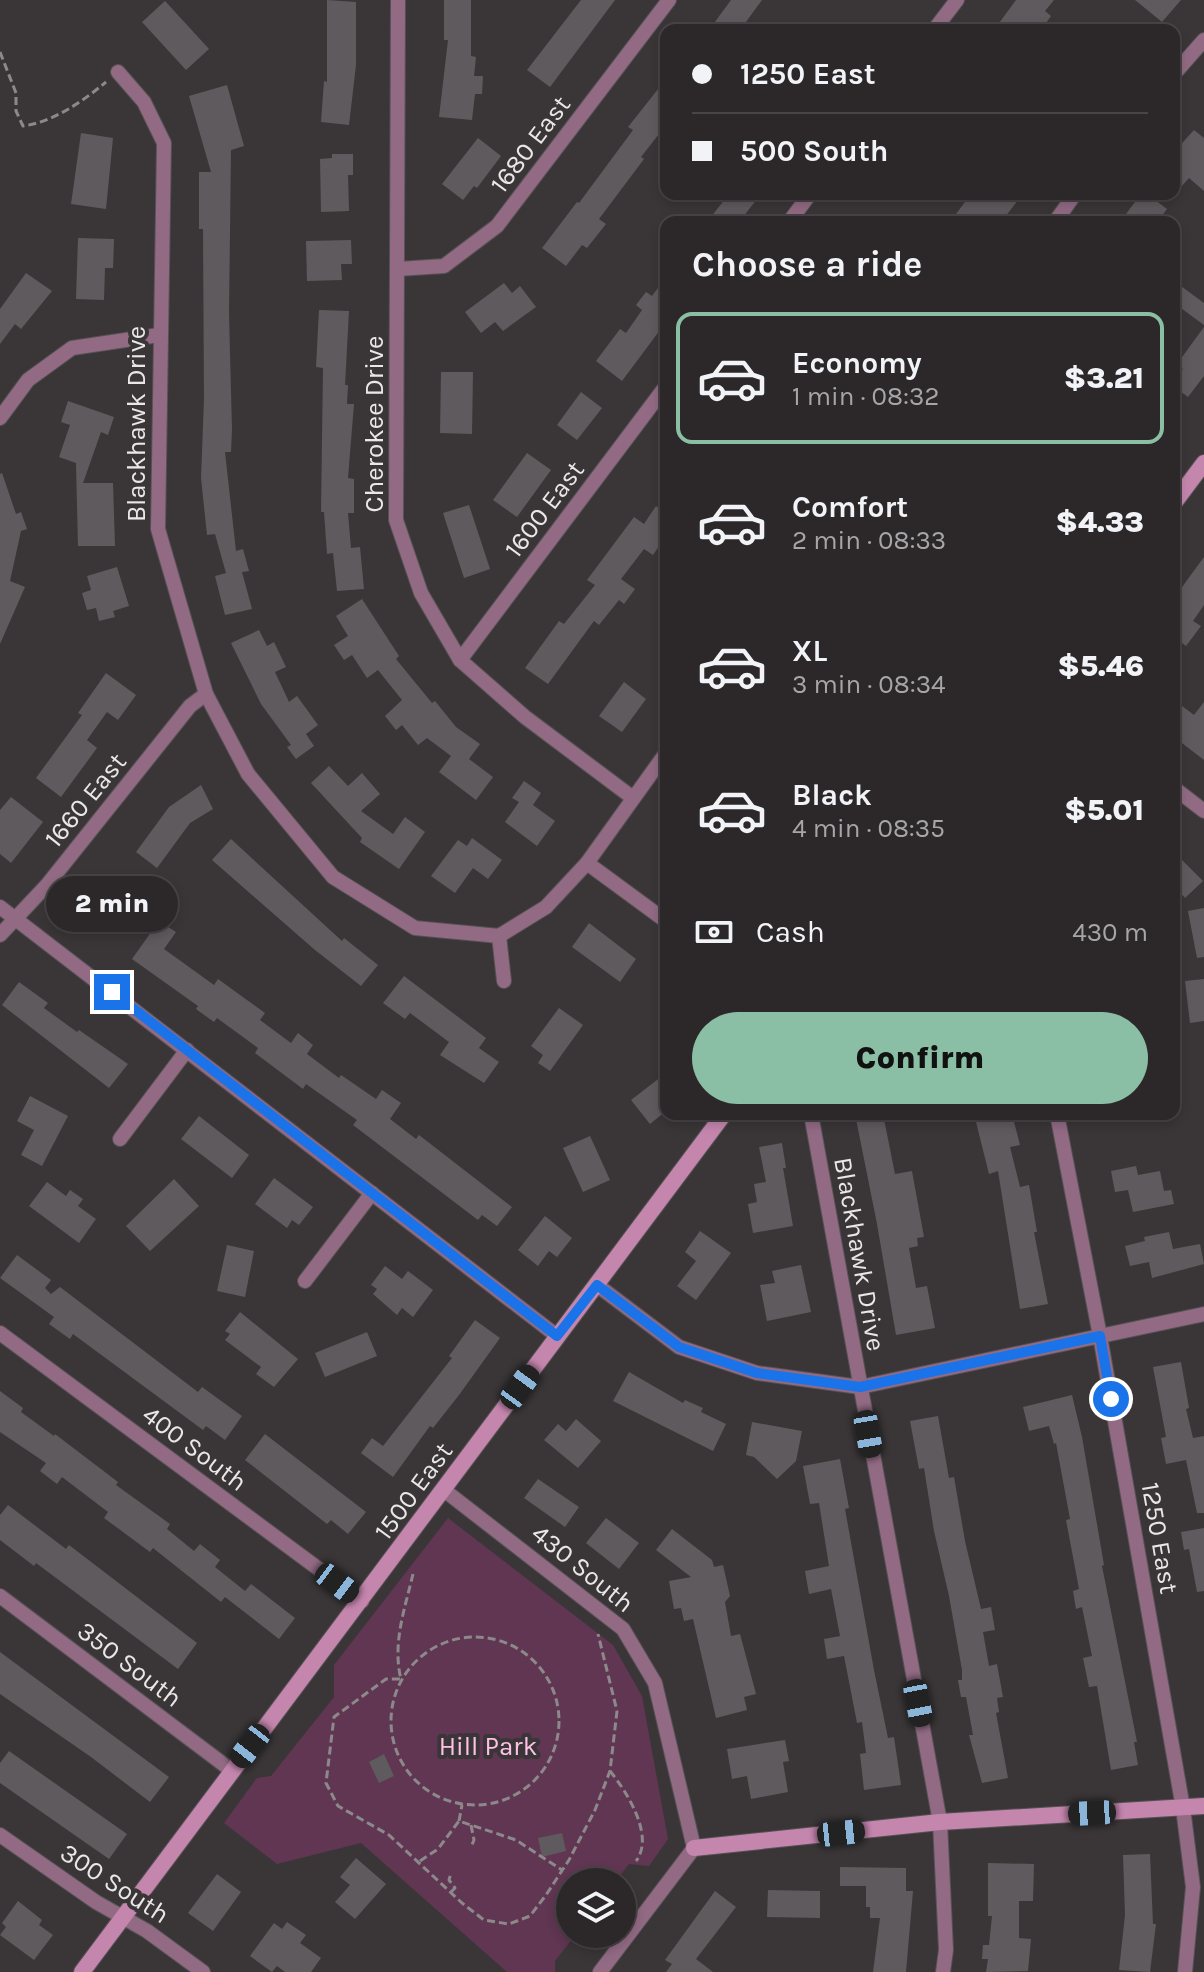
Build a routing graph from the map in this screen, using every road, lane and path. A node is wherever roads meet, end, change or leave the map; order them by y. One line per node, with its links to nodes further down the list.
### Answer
1 (398, 0): 9 (street, Cherokee Drive)
2 (669, 0): 9 (street, 1680 East)
3 (957, 0): 4 (street)
4 (939, 24)
5 (1204, 40): 7 (street)
6 (0, 52): 8 (path)
7 (1180, 67)
8 (118, 72): 10 (street, Blackhawk Drive)
9 (398, 269): 15 (street, Cherokee Drive)
10 (159, 335): 12 (street); 16 (street, Blackhawk Drive)
11 (660, 394): 15 (street, 1600 East)
12 (0, 418)
13 (1204, 463): 14 (street)
14 (1180, 495)
15 (460, 660): 19 (street, Cherokee Drive)
16 (206, 694): 24 (street, 1660 East); 26 (street, Blackhawk Drive)
17 (660, 761): 19 (street)
18 (1180, 793): 20 (street)
19 (633, 798): 21 (street)
20 (1204, 811)
21 (587, 863): 23 (street); 26 (street)
22 (0, 907): 24 (street)
23 (660, 917)
24 (15, 919): 25 (street, 1660 East); 28 (street)
25 (0, 935)
26 (499, 936): 27 (street)
27 (504, 981)
28 (187, 1050): 32 (street); 33 (street)
29 (720, 1120): 35 (street, 1500 East)
30 (812, 1120): 40 (street, Blackhawk Drive)
31 (1058, 1120): 39 (street, 1250 East)
32 (120, 1139)
33 (372, 1193): 34 (street); 38 (street)
34 (305, 1281)
35 (597, 1285): 38 (street, 1500 East); 40 (street)
36 (1204, 1314): 39 (street)
37 (0, 1333): 44 (street, 400 South)
38 (557, 1336): 41 (street, 1500 East)
39 (1100, 1336): 40 (street); 53 (street, 1250 East)
40 (860, 1387): 55 (street, Blackhawk Drive)
41 (444, 1490): 44 (street, 1500 East); 59 (street, 430 South)
42 (413, 1574): 46 (path)
43 (0, 1596): 49 (street, 350 South)
44 (362, 1601): 49 (street, 1500 East)
45 (598, 1634): 50 (path)
46 (401, 1679): 48 (path); 51 (path); 51 (path)
47 (328, 1714): 48 (path)
48 (334, 1717): 61 (path)
49 (231, 1770): 67 (street, 1500 East)
50 (610, 1771): 60 (path); 63 (path)
51 (462, 1804): 54 (path)
52 (1204, 1806): 53 (street)
53 (1183, 1808): 55 (street); 72 (street, 1250 East)
54 (459, 1821): 56 (path); 61 (path)
55 (940, 1822): 59 (street); 71 (street, Blackhawk Drive)
56 (471, 1825): 58 (path); 62 (path)
57 (0, 1835): 67 (street, 300 South)
58 (471, 1847)
59 (694, 1848): 70 (street)
60 (636, 1861)
61 (419, 1862): 66 (path)
62 (559, 1868)
63 (563, 1868)
64 (451, 1873): 66 (path)
65 (556, 1879): 66 (path)
66 (451, 1892)
67 (121, 1917): 68 (street, 1500 East); 69 (street, 300 South)
68 (82, 1972)
69 (203, 1972)
70 (600, 1972)
71 (943, 1972)
72 (1185, 1972)

